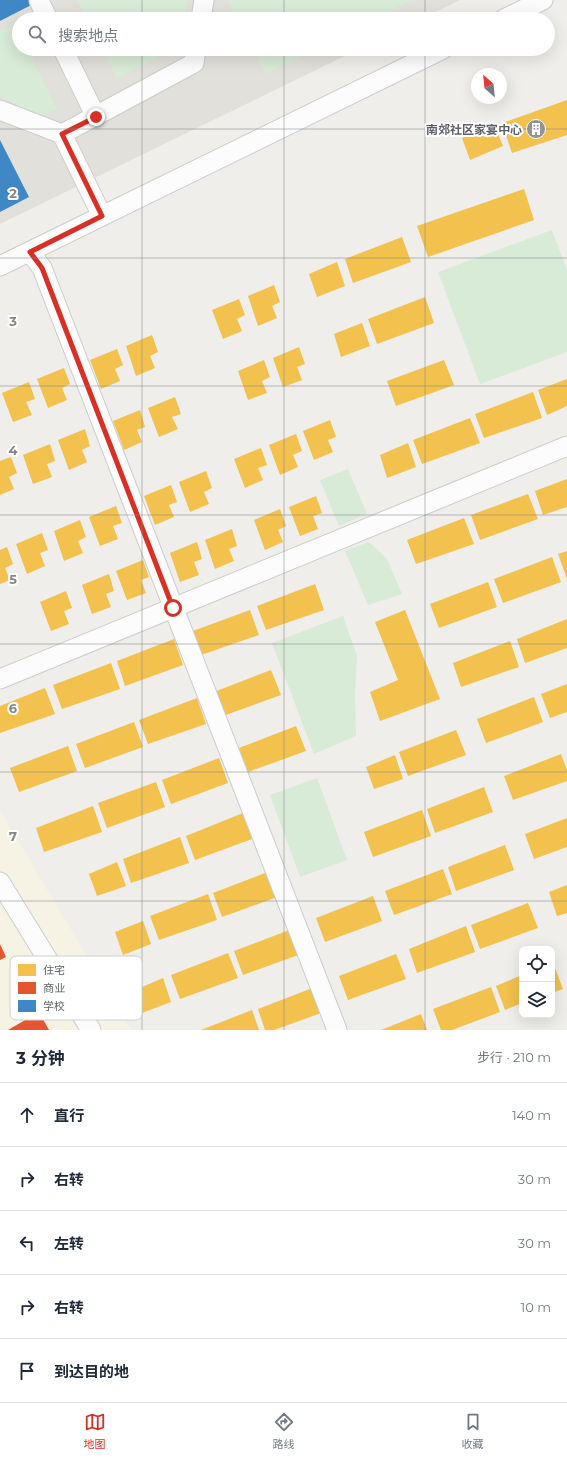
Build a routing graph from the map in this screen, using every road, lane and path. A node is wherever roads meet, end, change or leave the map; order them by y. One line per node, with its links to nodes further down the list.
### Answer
1 (204, 0): 5 (street)
2 (543, 0): 6 (street)
3 (39, 1): 4 (street)
4 (44, 12)
5 (202, 12)
6 (518, 12)
7 (66, 56): 11 (street)
8 (195, 56): 11 (street)
9 (429, 56): 13 (street)
10 (0, 110): 12 (street)
11 (96, 117): 12 (street)
12 (62, 134): 13 (street)
13 (102, 216): 14 (street)
14 (30, 252): 15 (street); 17 (street)
15 (0, 266)
16 (567, 446): 17 (street)
17 (173, 608): 18 (street); 23 (street)
18 (0, 679)
19 (0, 882): 20 (street)
20 (46, 956)
21 (85, 1020): 22 (street)
22 (91, 1030)
23 (336, 1030)

